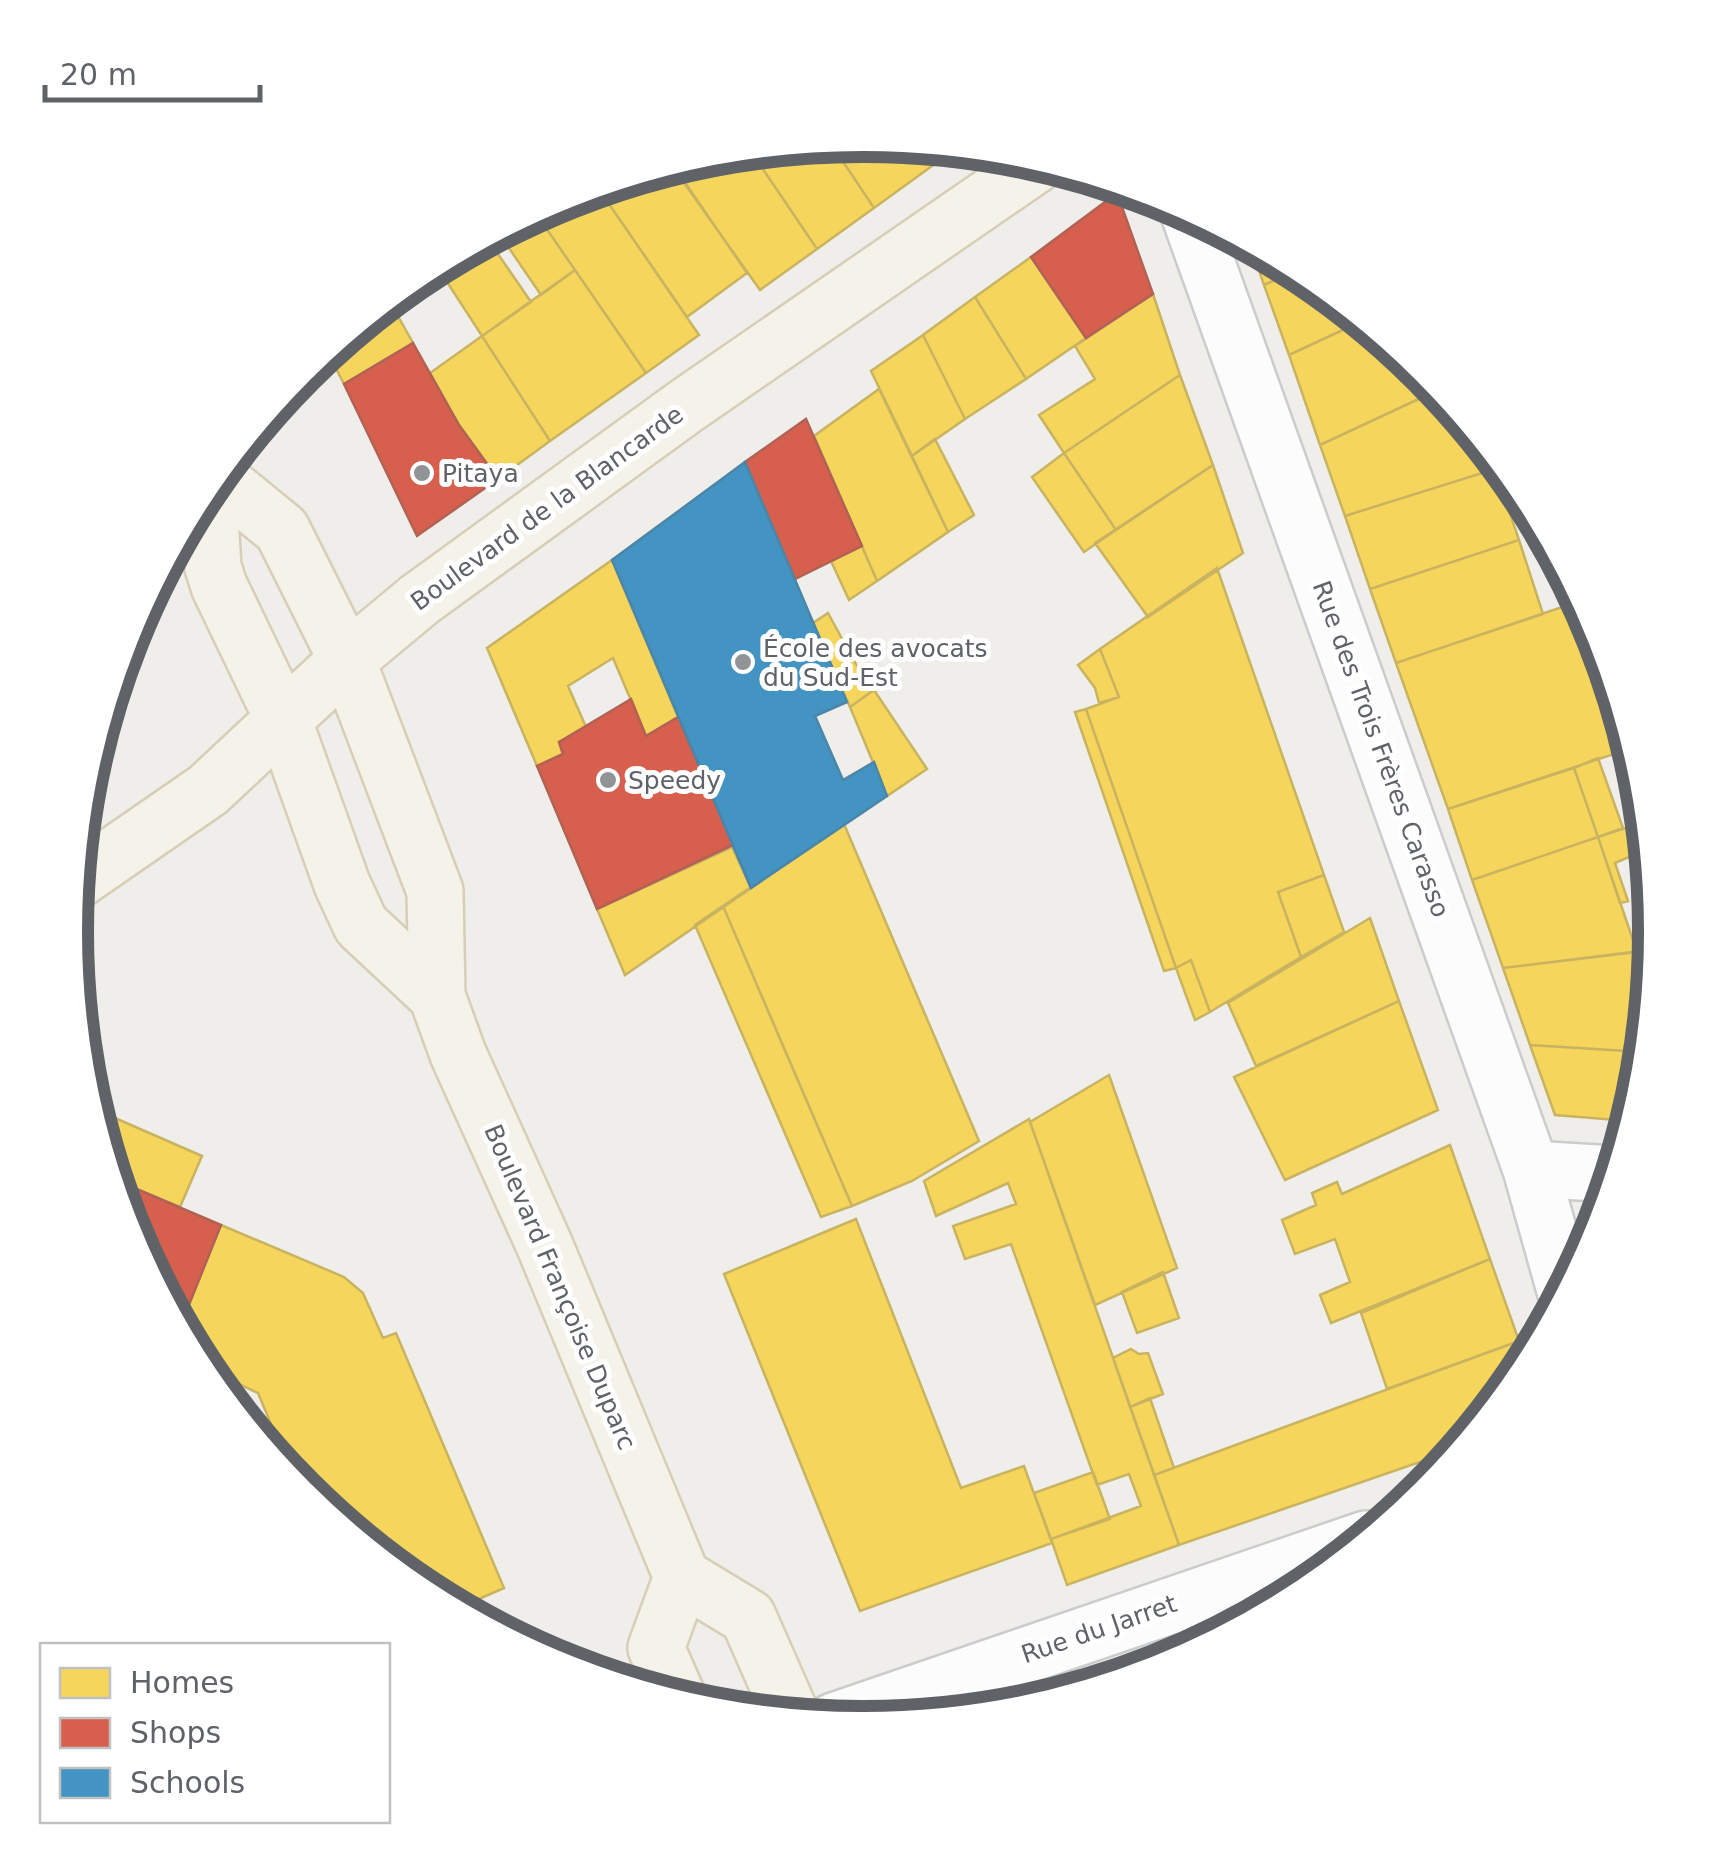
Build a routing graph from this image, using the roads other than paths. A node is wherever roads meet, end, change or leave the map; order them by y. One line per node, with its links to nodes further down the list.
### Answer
1 (1024, 174): 5 (main road, Boulevard de la Blancarde)
2 (1195, 232): 9 (street, Rue des Trois Frères Carasso)
3 (229, 486): 5 (main road, Boulevard Françoise Duparc)
4 (210, 514): 6 (main road, Boulevard Françoise Duparc)
5 (346, 660): 6 (main road, Boulevard de la Blancarde); 8 (main road, Boulevard Françoise Duparc)
6 (284, 719): 7 (main road, Boulevard de la Blancarde); 8 (main road, Boulevard Françoise Duparc)
7 (90, 872)
8 (437, 996): 13 (main road, Boulevard Françoise Duparc)
9 (1531, 1169): 10 (street); 11 (street, Rue des Trois Frères Carasso)
10 (1598, 1173)
11 (1560, 1271)
12 (1324, 1553): 16 (street, Rue du Jarret)
13 (682, 1578): 14 (main road); 15 (main road)
14 (671, 1682)
15 (786, 1702)
16 (879, 1706)

